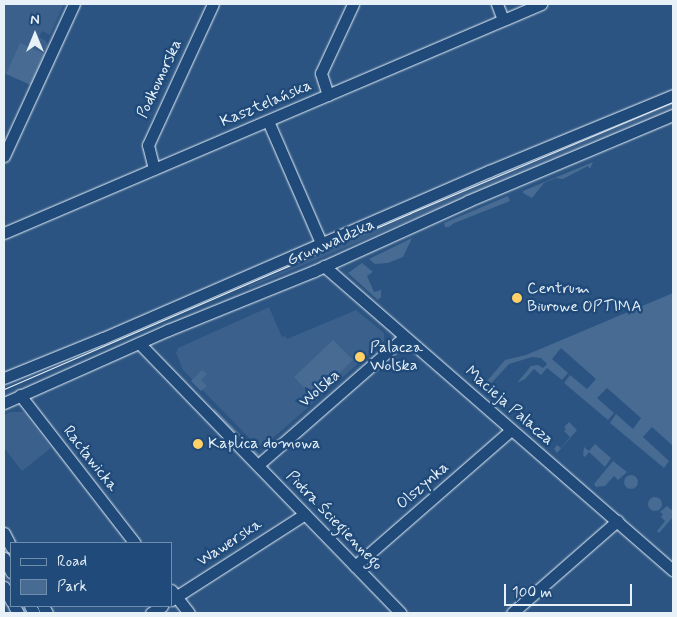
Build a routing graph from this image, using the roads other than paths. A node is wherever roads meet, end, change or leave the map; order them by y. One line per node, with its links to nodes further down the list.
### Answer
1 (74, 4): 12 (street)
2 (212, 4): 13 (street, Podkomorska)
3 (353, 4): 8 (street)
4 (497, 4): 6 (street)
5 (541, 4): 6 (street, Kasztelańska)
6 (503, 20): 8 (street, Kasztelańska)
7 (673, 94): 15 (street, Grunwaldzka)
8 (328, 95): 10 (street, Kasztelańska)
9 (669, 117): 11 (street); 16 (street, Grunwaldzka)
10 (268, 120): 13 (street, Kasztelańska); 15 (street)
11 (673, 128)
12 (4, 156)
13 (154, 169): 14 (street, Kasztelańska)
14 (4, 233)
15 (321, 243): 19 (street, Grunwaldzka)
16 (324, 266): 17 (street, Macieja Palacza); 18 (street, Grunwaldzka)
17 (404, 337): 22 (street, Macieja Palacza); 23 (street, Wolska)
18 (140, 343): 20 (street, Grunwaldzka); 23 (street, Piotra Ściegiennego)
19 (4, 378)
20 (20, 395): 21 (street, Grunwaldzka); 27 (street, Racławicka)
21 (4, 403)
22 (511, 430): 25 (street, Macieja Palacza); 30 (street, Olszynka)
23 (258, 465): 24 (street, Piotra Ściegiennego)
24 (305, 514): 30 (street, Piotra Ściegiennego); 34 (street, Wawerska)
25 (617, 521): 32 (street, Macieja Palacza); 38 (street)
26 (4, 533): 28 (street)
27 (134, 542)
28 (10, 545)
29 (4, 558): 31 (street)
30 (355, 566): 37 (street, Piotra Ściegiennego)
31 (10, 570)
32 (673, 570)
33 (4, 587): 35 (street)
34 (173, 596): 36 (street)
35 (10, 599)
36 (189, 613)
37 (401, 613)
38 (512, 613)

